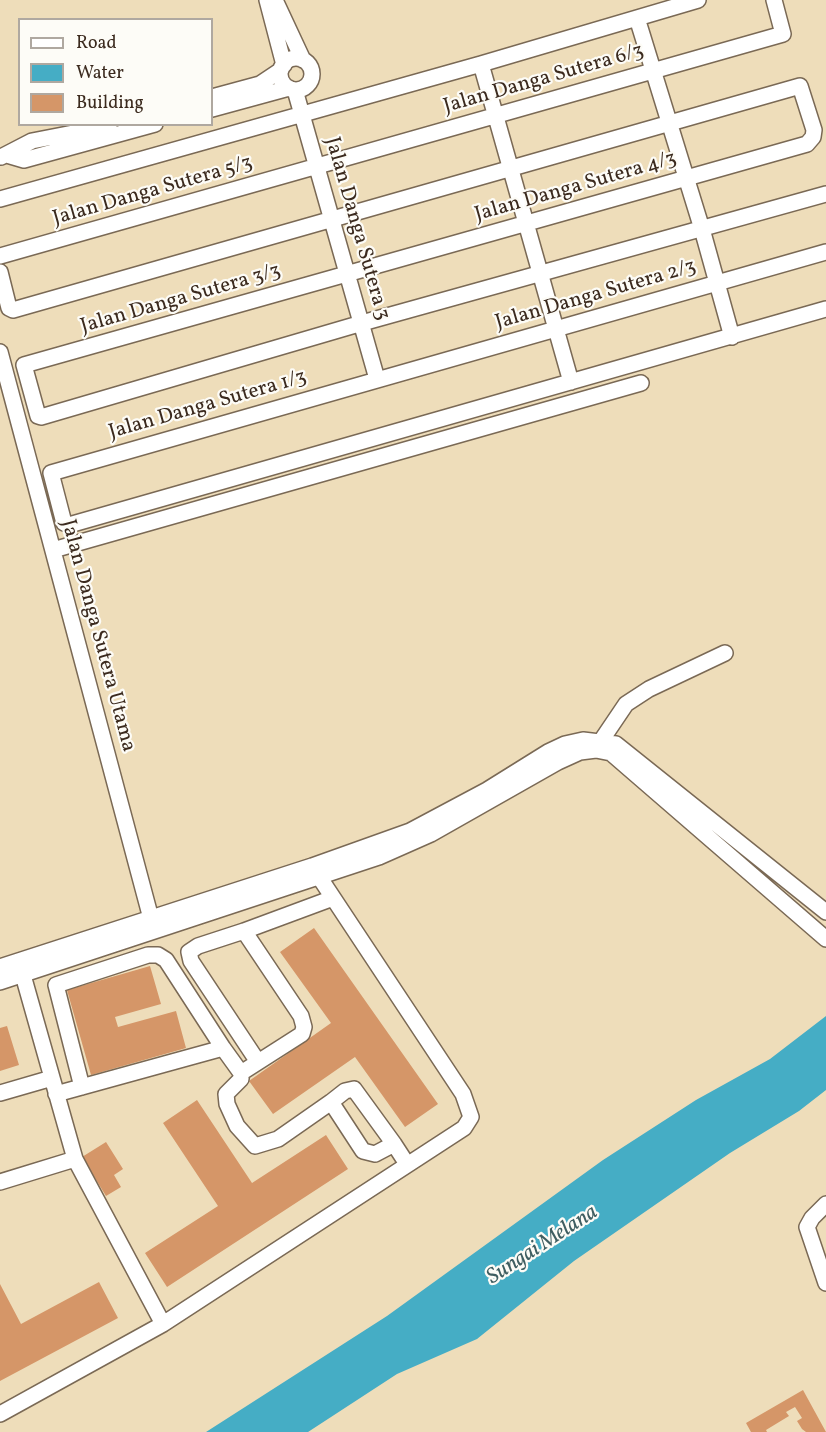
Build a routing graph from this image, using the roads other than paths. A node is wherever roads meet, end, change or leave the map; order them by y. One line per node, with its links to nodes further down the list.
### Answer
1 (267, 0): 8 (street)
2 (275, 0): 6 (street)
3 (698, 0): 5 (street)
4 (774, 0): 9 (street, Jalan Danga Sutera 6/3)
5 (637, 18): 7 (street); 9 (street)
6 (303, 60): 8 (street); 10 (street)
7 (481, 64): 13 (street); 14 (street)
8 (282, 67): 10 (street); 11 (street)
9 (653, 71): 14 (street, Jalan Danga Sutera 6/3); 15 (street)
10 (292, 89): 12 (street); 13 (street, Jalan Danga Sutera 3)
11 (213, 97)
12 (213, 109)
13 (302, 115): 19 (street, Jalan Danga Sutera 3); 23 (street)
14 (496, 116): 19 (street, Jalan Danga Sutera 6/3); 20 (street)
15 (670, 123): 20 (street); 21 (street); 21 (street, Jalan Danga Sutera 4/3)
16 (105, 126): 18 (street)
17 (148, 126): 18 (street)
18 (4, 156)
19 (317, 167): 24 (street, Jalan Danga Sutera 3); 28 (street, Jalan Danga Sutera 5/3)
20 (511, 168): 24 (street); 25 (street)
21 (687, 179): 25 (street, Jalan Danga Sutera 4/3); 26 (street)
22 (826, 194): 26 (street)
23 (0, 200)
24 (332, 219): 29 (street); 30 (street, Jalan Danga Sutera 3)
25 (527, 222): 30 (street, Jalan Danga Sutera 4/3); 31 (street)
26 (702, 229): 31 (street); 32 (street)
27 (826, 252): 32 (street, Jalan Danga Sutera 2/3)
28 (0, 256)
29 (0, 272)
30 (348, 275): 34 (street, Jalan Danga Sutera 3); 34 (street, Jalan Danga Sutera 3/3)
31 (541, 275): 34 (street); 35 (street)
32 (717, 284): 35 (street, Jalan Danga Sutera 2/3); 36 (street)
33 (826, 309): 36 (street)
34 (362, 323): 38 (street, Jalan Danga Sutera 3)
35 (556, 329): 38 (street, Jalan Danga Sutera 2/3); 39 (street)
36 (732, 337): 39 (street)
37 (0, 352): 41 (street, Jalan Danga Sutera Utama)
38 (377, 380): 39 (street, Jalan Danga Sutera 1/3)
39 (571, 382)
40 (641, 383): 41 (street)
41 (53, 550): 47 (street, Jalan Danga Sutera Utama)
42 (725, 653): 43 (street)
43 (601, 741): 44 (street); 46 (street)
44 (315, 871): 45 (street); 47 (street); 49 (street)
45 (333, 898): 48 (street); 63 (street)
46 (826, 912)
47 (152, 925): 51 (street)
48 (244, 931): 54 (street); 54 (street)
49 (826, 939)
50 (0, 967): 51 (street)
51 (21, 968): 52 (street); 56 (street)
52 (0, 982)
53 (223, 1048): 55 (street); 57 (street); 57 (street)
54 (258, 1062): 55 (street)
55 (241, 1073): 60 (street)
56 (52, 1078): 58 (street); 59 (street)
57 (82, 1087): 59 (street)
58 (0, 1093)
59 (57, 1094): 62 (street)
60 (331, 1102): 61 (street); 61 (street)
61 (394, 1144): 63 (street)
62 (75, 1159): 64 (street); 67 (street)
63 (408, 1164): 67 (street)
64 (0, 1182)
65 (826, 1204): 66 (street)
66 (826, 1283)
67 (163, 1324): 68 (street)
68 (0, 1414)

